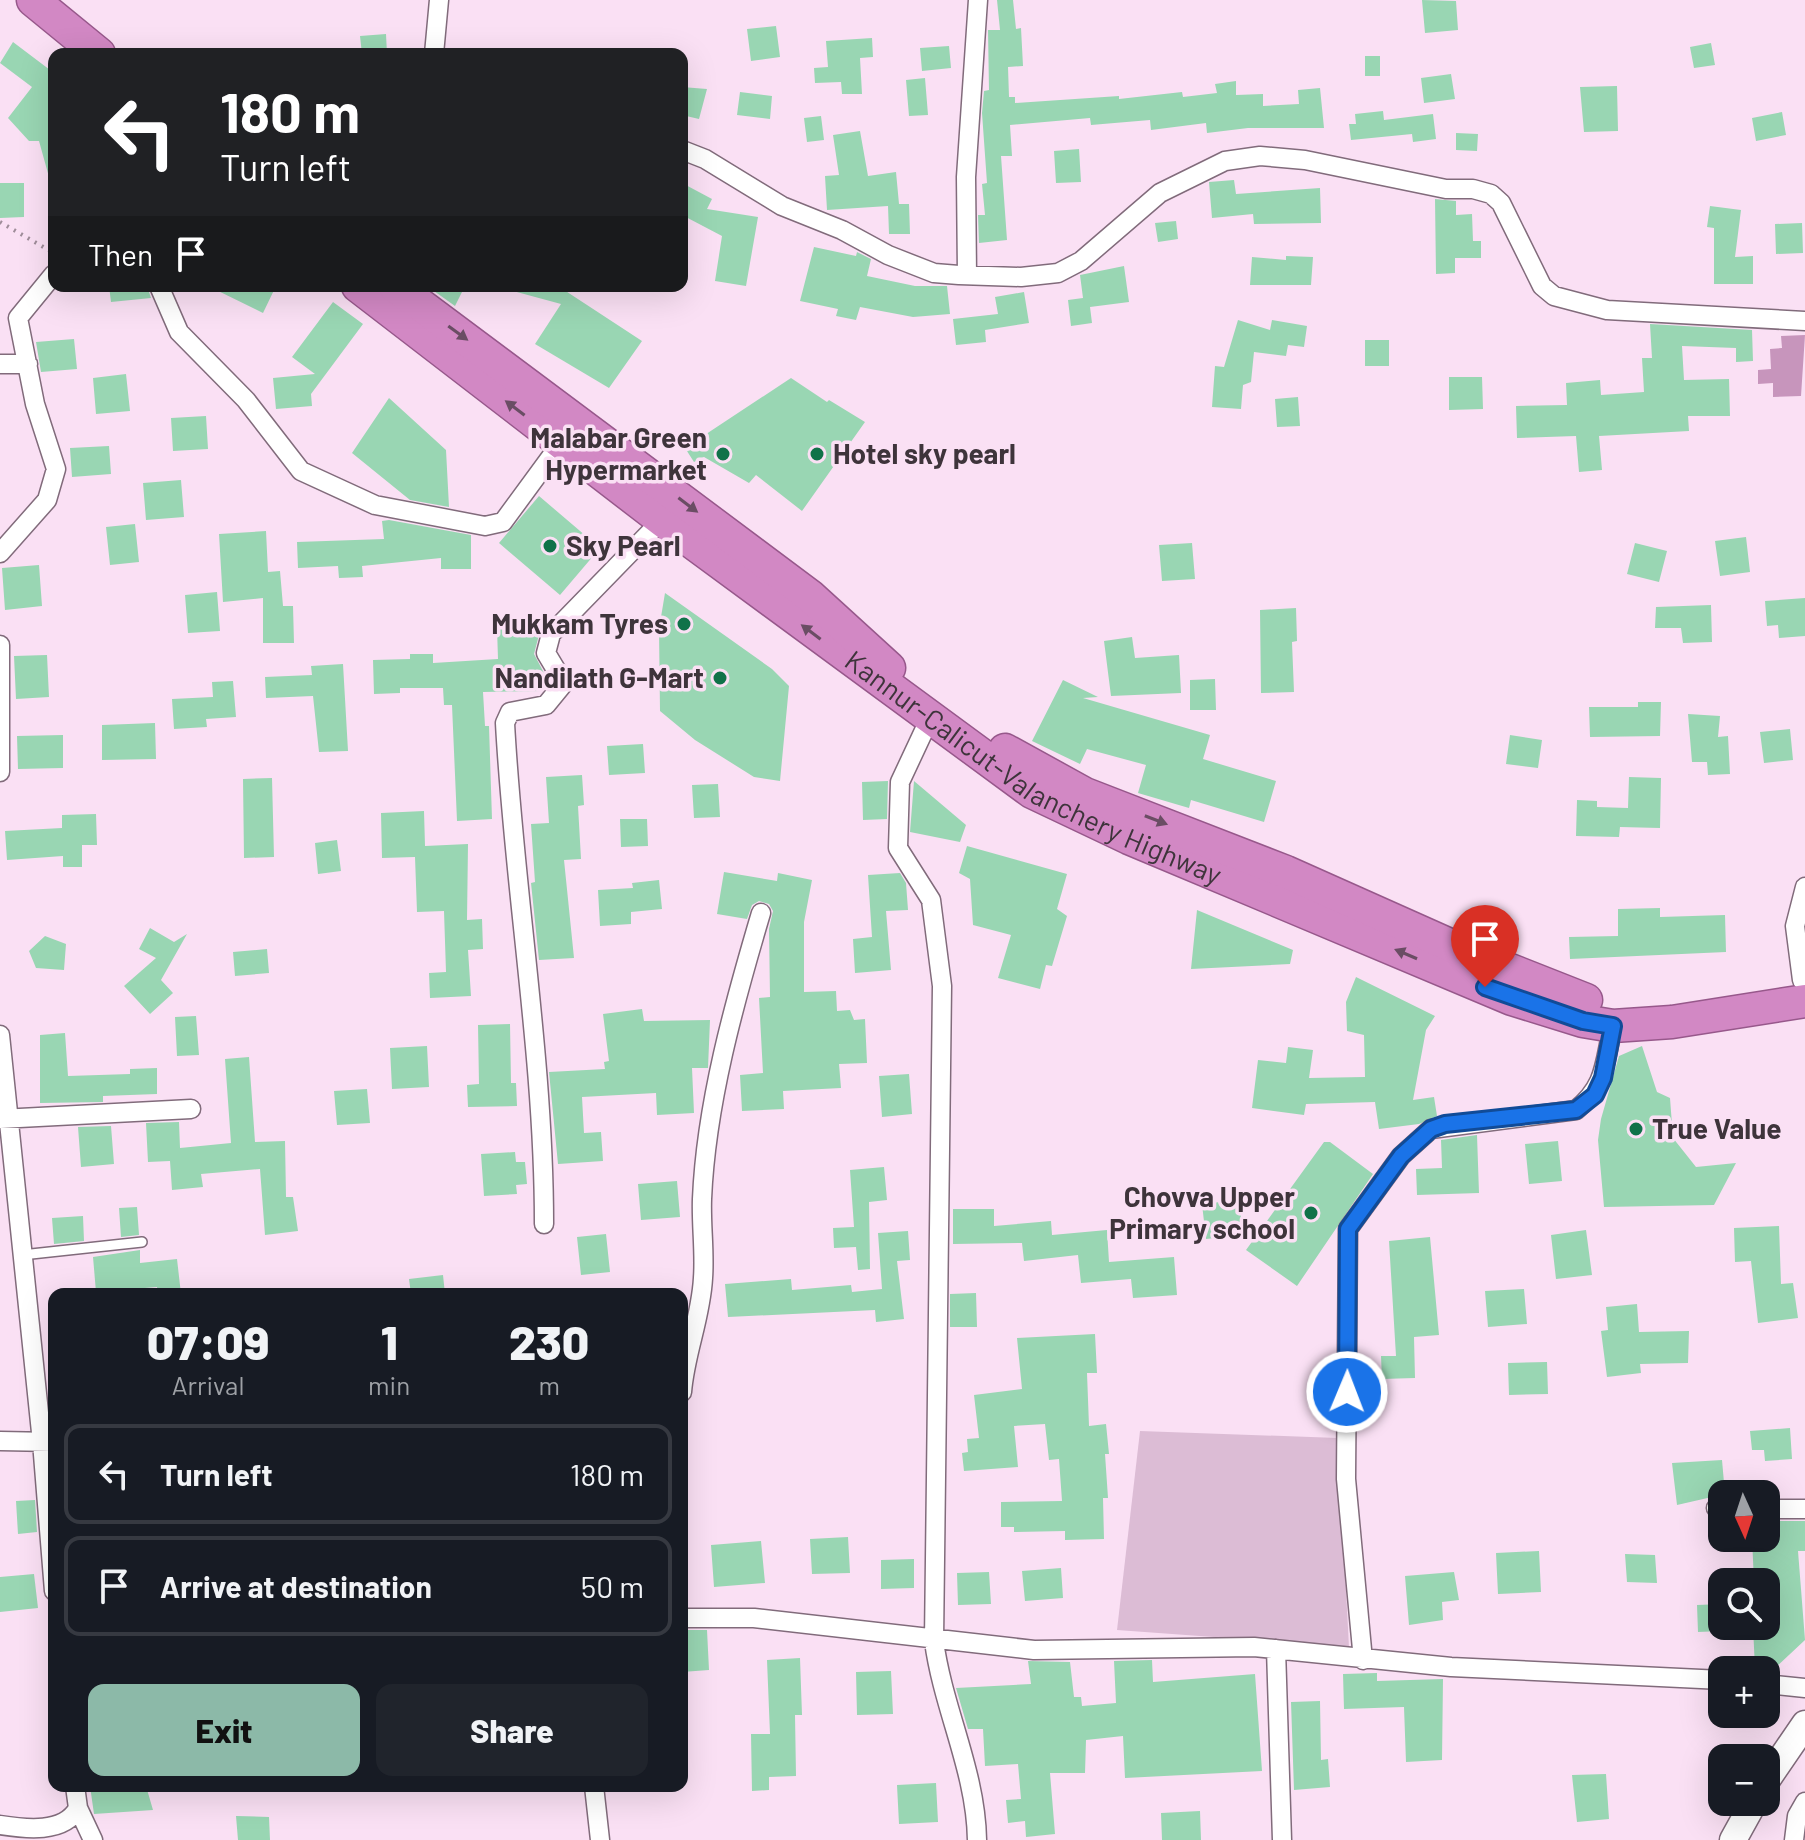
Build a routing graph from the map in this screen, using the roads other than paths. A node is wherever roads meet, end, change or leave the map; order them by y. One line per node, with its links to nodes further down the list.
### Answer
1 (33, 0): 4 (highway)
2 (439, 0): 5 (street)
3 (978, 0): 7 (street)
4 (92, 48)
5 (435, 48)
6 (688, 152): 7 (street)
7 (967, 275): 12 (street)
8 (48, 281): 14 (street)
9 (162, 292): 15 (street)
10 (366, 292): 15 (highway, Kannur-Calicut-Valanchery Highway, one-way to 10)
11 (403, 292): 23 (highway, Kannur-Calicut-Valanchery Highway, one-way to 23)
12 (1805, 321)
13 (0, 364): 14 (street)
14 (28, 364): 17 (street)
15 (561, 443): 16 (highway, Kannur-Calicut-Valanchery Highway)
16 (662, 520): 19 (highway, Kannur-Calicut-Valanchery Highway, one-way to 16); 28 (street)
17 (0, 553)
18 (0, 645): 20 (street)
19 (929, 720): 24 (highway, Kannur-Calicut-Valanchery Highway, one-way to 19); 37 (street)
20 (0, 772)
21 (1805, 887): 23 (street)
22 (761, 913): 31 (street)
23 (1804, 990): 24 (highway, Kannur-Calicut-Valanchery Highway)
24 (1613, 1026): 39 (street)
25 (0, 1035): 27 (street)
26 (191, 1109): 27 (street)
27 (5, 1118): 30 (street)
28 (544, 1224)
29 (142, 1242): 30 (lane)
30 (22, 1255): 33 (street)
31 (688, 1348)
32 (0, 1441): 33 (street)
33 (48, 1442)
34 (1780, 1509): 35 (street)
35 (1805, 1509)
36 (688, 1618): 37 (street)
37 (934, 1641): 38 (street); 53 (street)
38 (1276, 1649): 39 (street); 54 (street)
39 (1363, 1660): 40 (street)
40 (1708, 1679)
41 (1780, 1685): 42 (street)
42 (1805, 1688)
43 (1802, 1736): 44 (main road)
44 (1780, 1764)
45 (76, 1792): 48 (street)
46 (595, 1792): 52 (street)
47 (1805, 1802): 56 (street)
48 (78, 1808): 50 (street); 51 (street)
49 (1746, 1816): 55 (main road)
50 (0, 1825)
51 (93, 1840)
52 (600, 1840)
53 (977, 1840)
54 (1282, 1840)
55 (1733, 1840)
56 (1794, 1840)

